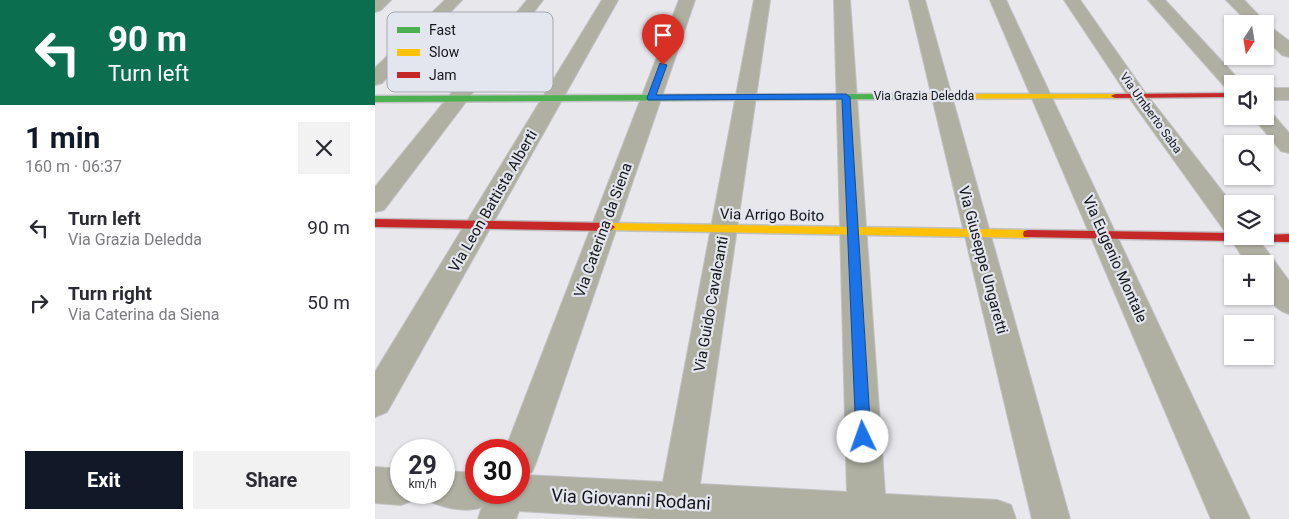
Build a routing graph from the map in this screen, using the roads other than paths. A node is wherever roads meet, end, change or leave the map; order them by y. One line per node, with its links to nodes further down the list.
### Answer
1 (383, 0): 13 (street)
2 (454, 0): 14 (street)
3 (535, 0): 15 (street)
4 (610, 0): 31 (street, Via Leon Battista Alberti)
5 (687, 0): 32 (street, Via Caterina da Siena)
6 (762, 0): 29 (street, Via Guido Cavalcanti)
7 (841, 0): 30 (street)
8 (917, 0): 27 (street, Via Giuseppe Ungaretti)
9 (998, 0): 28 (street, Via Eugenio Montale)
10 (1072, 0): 25 (street, Via Umberto Saba)
11 (1156, 0): 20 (street)
12 (1234, 0): 16 (street)
13 (375, 7)
14 (442, 12)
15 (526, 12)
16 (1250, 15)
17 (1274, 37): 18 (street)
18 (1289, 51)
19 (387, 67): 21 (street)
20 (1225, 75)
21 (375, 79)
22 (463, 92): 34 (street)
23 (1274, 94): 24 (street)
24 (1289, 94)
25 (1137, 95): 26 (street, Via Grazia Deledda); 28 (street, Via Grazia Deledda); 38 (street, Via Umberto Saba)
26 (1224, 95)
27 (941, 96): 28 (street, Via Grazia Deledda); 30 (street, Via Grazia Deledda); 44 (street, Via Giuseppe Ungaretti)
28 (1041, 96): 46 (street, Via Eugenio Montale)
29 (746, 97): 30 (street, Via Grazia Deledda); 32 (street, Via Grazia Deledda); 42 (street, Via Guido Cavalcanti)
30 (846, 97): 43 (street)
31 (553, 98): 32 (street, Via Grazia Deledda); 34 (street, Via Grazia Deledda); 40 (street, Via Leon Battista Alberti)
32 (651, 98): 41 (street, Via Caterina da Siena)
33 (375, 99): 34 (street, Via Grazia Deledda)
34 (458, 99): 37 (street)
35 (1270, 125): 36 (street)
36 (1289, 146)
37 (375, 204)
38 (1224, 213)
39 (375, 223): 40 (street, Via Arrigo Boito)
40 (479, 224): 41 (street, Via Arrigo Boito); 51 (street, Via Leon Battista Alberti)
41 (604, 227): 42 (street, Via Arrigo Boito); 52 (street, Via Caterina da Siena)
42 (724, 229): 43 (street, Via Arrigo Boito); 57 (street, Via Guido Cavalcanti)
43 (853, 231): 44 (street, Via Arrigo Boito); 58 (street)
44 (976, 233): 46 (street, Via Arrigo Boito); 61 (street, Via Giuseppe Ungaretti)
45 (1224, 233): 46 (street, Via Arrigo Boito)
46 (1104, 235): 62 (street, Via Eugenio Montale)
47 (1274, 236): 48 (street, Via Arrigo Boito)
48 (1289, 238)
49 (1274, 282): 50 (street)
50 (1289, 303)
51 (375, 402)
52 (527, 439)
53 (375, 486): 54 (street)
54 (390, 487)
55 (530, 495): 57 (street, Via Giovanni Rodani)
56 (502, 504): 59 (street)
57 (677, 510): 58 (street, Via Giovanni Rodani)
58 (867, 516): 60 (street, Via Giovanni Rodani)
59 (497, 519)
60 (997, 519)
61 (1051, 519)
62 (1231, 519)

